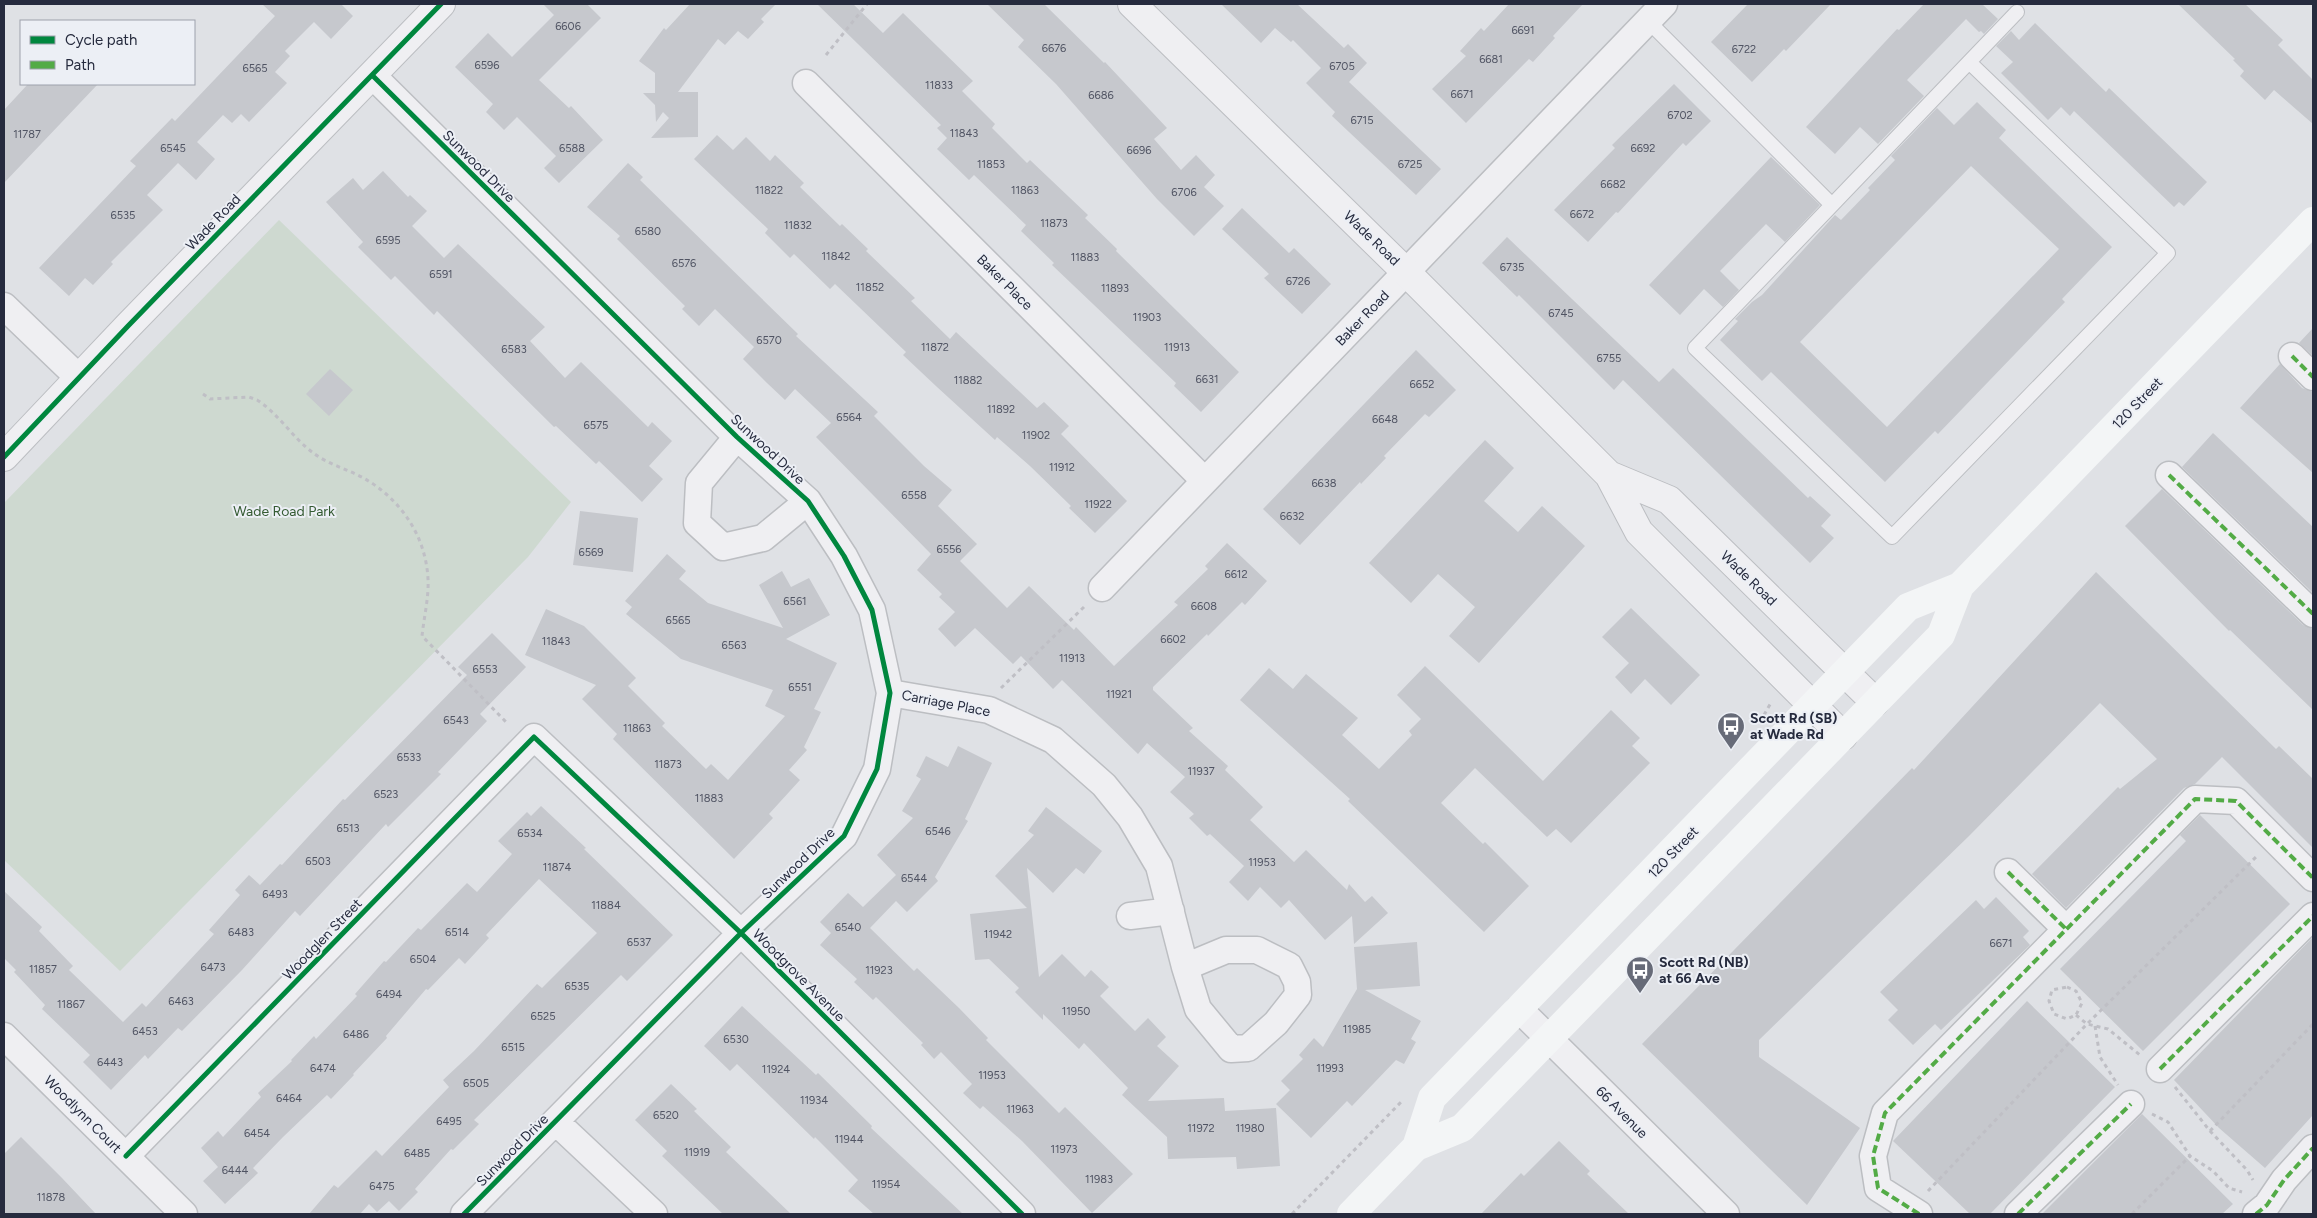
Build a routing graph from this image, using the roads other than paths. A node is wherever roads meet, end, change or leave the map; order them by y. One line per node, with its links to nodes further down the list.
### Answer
1 (441, 4): 6 (street, Wade Road)
2 (1132, 4): 10 (street, Wade Road)
3 (1656, 12): 8 (lane); 10 (street, Baker Road)
4 (2017, 12): 5 (lane)
5 (1969, 62): 8 (lane); 8 (lane)
6 (372, 76): 14 (street, Wade Road); 15 (street, Sunwood Drive)
7 (806, 83): 19 (street, Baker Place)
8 (1832, 205)
9 (2313, 221): 21 (main road, 120 Street)
10 (1406, 272): 18 (street, Wade Road); 19 (street, Baker Road)
11 (4, 306): 14 (street)
12 (2292, 356): 13 (street)
13 (2313, 377)
14 (79, 378): 16 (street, Wade Road)
15 (737, 437): 20 (street, Sunwood Drive); 20 (street)
16 (4, 457)
17 (2170, 475): 23 (street)
18 (1609, 476): 24 (street, Wade Road); 27 (street, Wade Road)
19 (1204, 480): 22 (street, Baker Road)
20 (808, 501): 25 (street, Sunwood Drive)
21 (1960, 586): 24 (main road, 120 Street); 26 (main road, 120 Street)
22 (1102, 588)
23 (2313, 614)
24 (1845, 672): 26 (street, Wade Road); 27 (main road, 120 Street)
25 (890, 693): 32 (street, Carriage Place); 36 (street, Sunwood Drive)
26 (1875, 702): 28 (main road, 120 Street)
27 (1812, 706): 28 (street, Wade Road); 38 (main road, 120 Street)
28 (1843, 736): 40 (main road, 120 Street)
29 (534, 737): 36 (street, Woodgrove Avenue); 46 (street, Woodglen Street)
30 (2008, 872): 35 (street)
31 (2313, 878): 35 (street)
32 (1171, 910): 33 (street); 37 (street, Carriage Place)
33 (1130, 916)
34 (2313, 916): 41 (street)
35 (2066, 930): 47 (street)
36 (741, 933): 43 (street, Sunwood Drive); 51 (street, Woodgrove Avenue)
37 (1185, 967)
38 (1519, 1009): 40 (street, 66 Avenue); 44 (main road, 120 Street)
39 (4, 1036): 46 (street, Woodlynn Court)
40 (1549, 1038): 44 (main road, 120 Street); 53 (street, 66 Avenue)
41 (2160, 1069)
42 (2131, 1104): 54 (street)
43 (556, 1122): 49 (street, Sunwood Drive); 50 (street)
44 (1416, 1147): 52 (main road, 120 Street)
45 (2313, 1148): 55 (street)
46 (126, 1156): 48 (street, Woodlynn Court)
47 (1915, 1211)
48 (184, 1214)
49 (464, 1214)
50 (654, 1214)
51 (1022, 1214)
52 (1352, 1214)
53 (1726, 1214)
54 (2018, 1214)
55 (2256, 1214)

